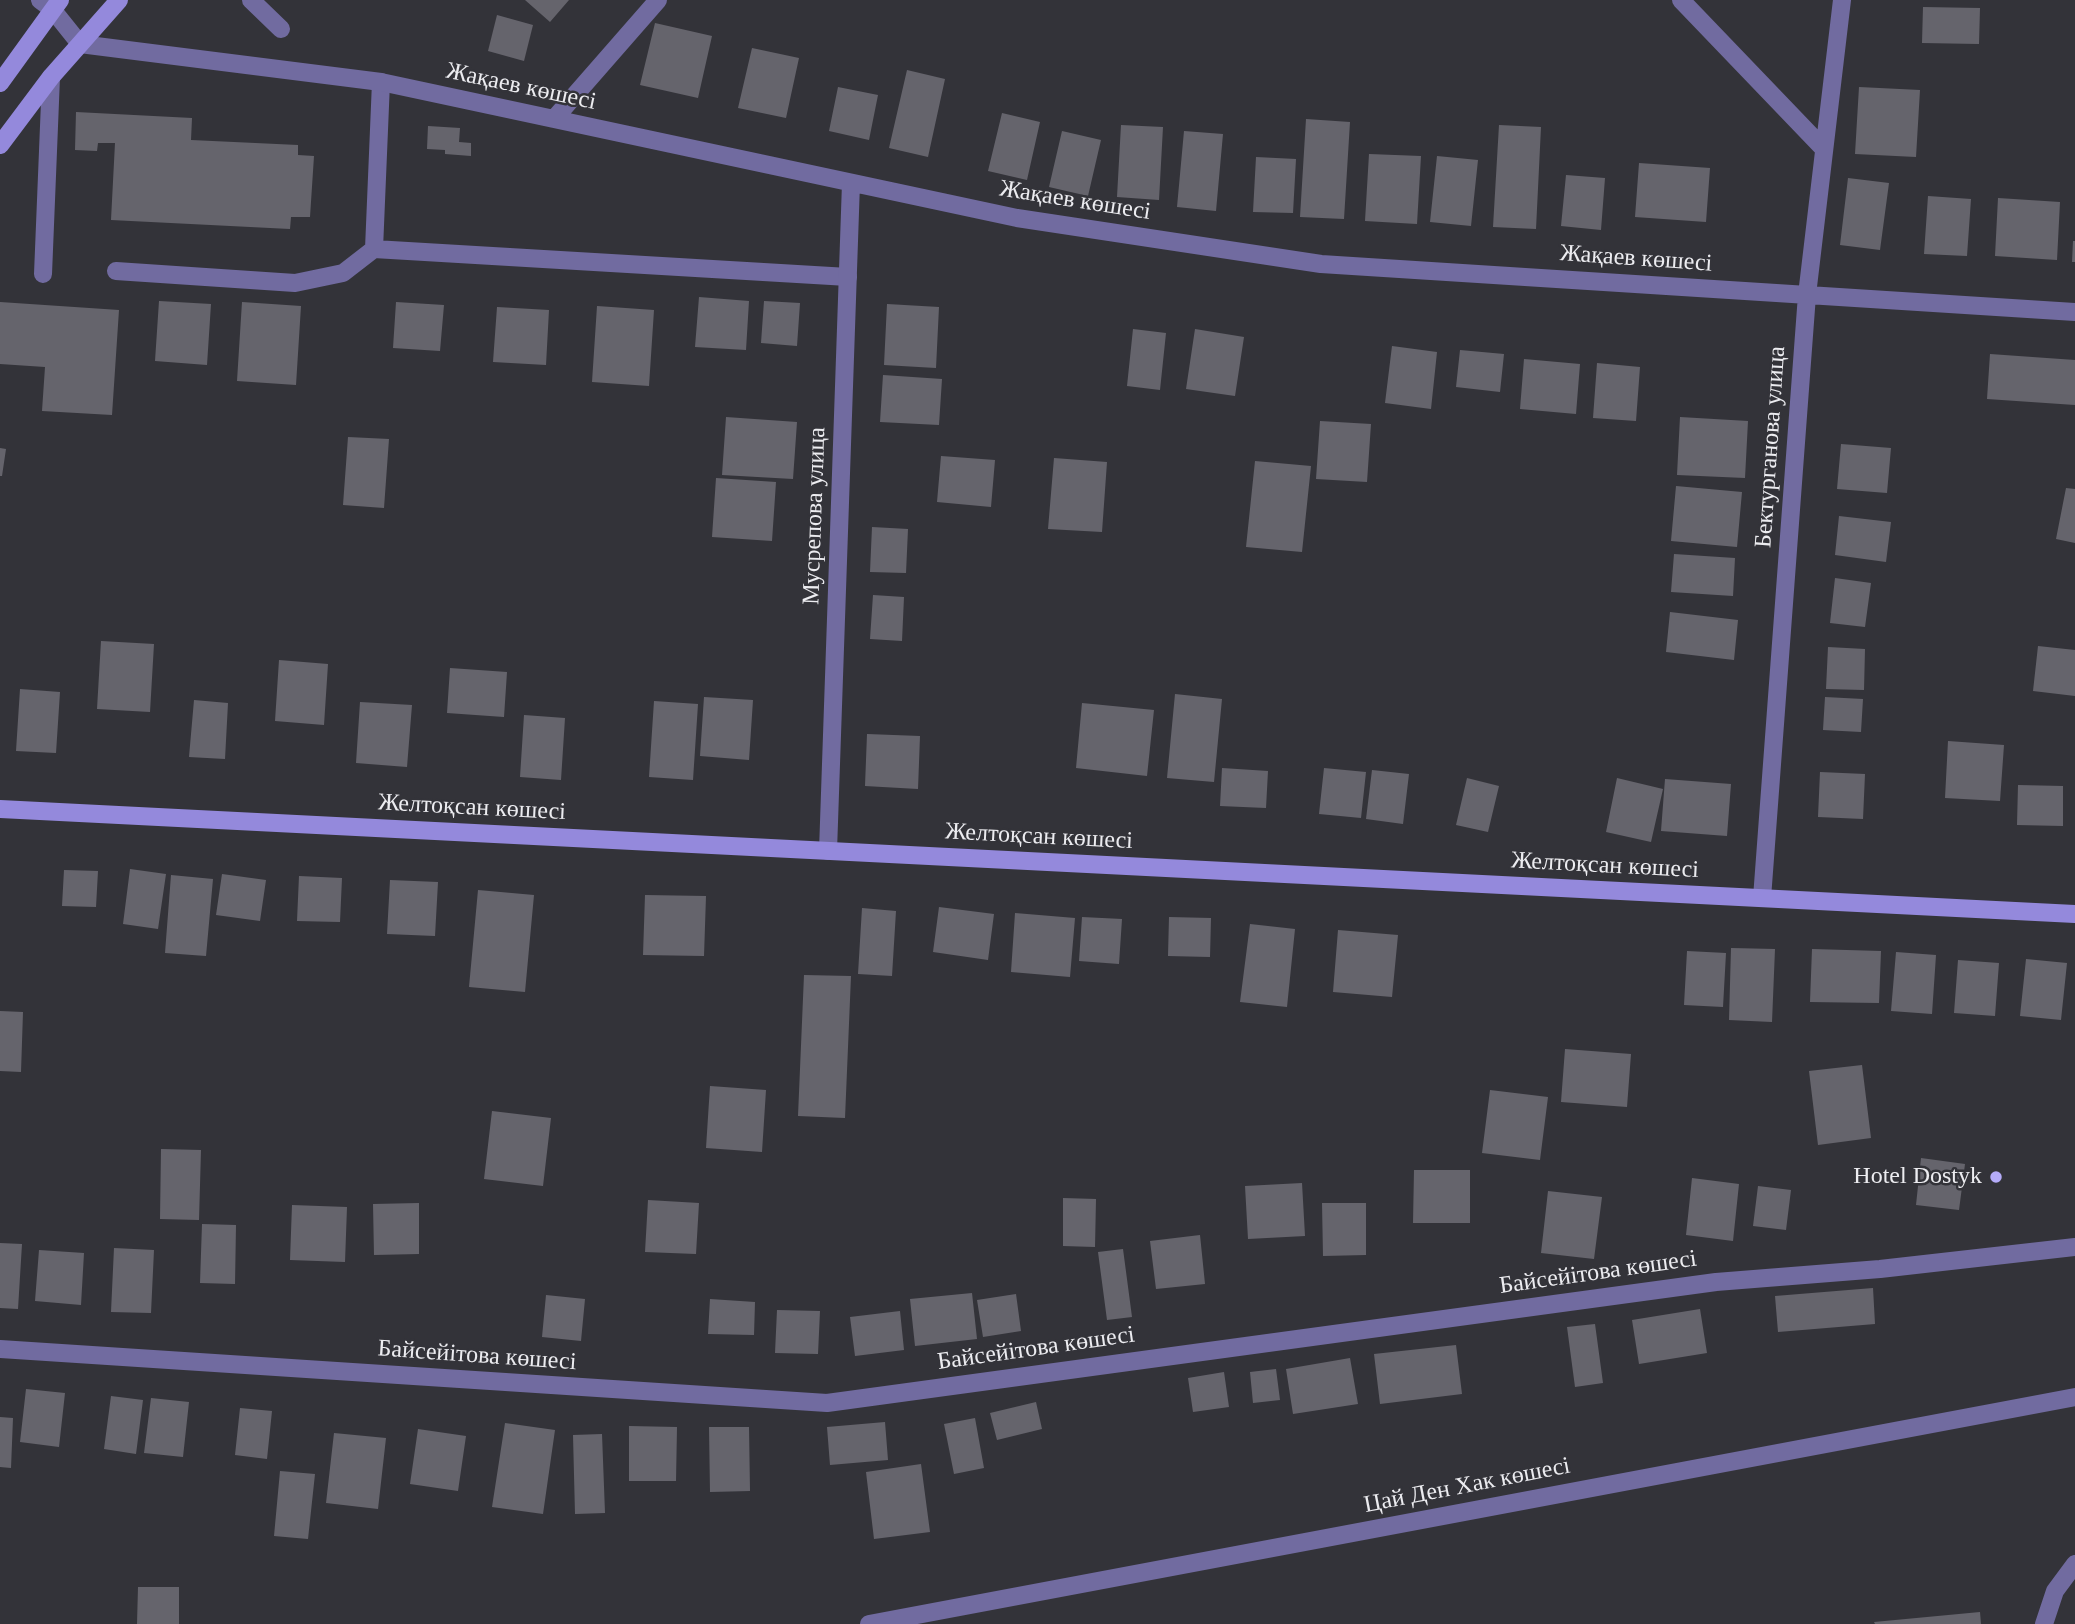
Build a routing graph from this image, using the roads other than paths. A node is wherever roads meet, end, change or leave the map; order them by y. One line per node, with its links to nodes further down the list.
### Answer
1 (119, 0): 8 (street)
2 (251, 0): 7 (street)
3 (658, 0): 12 (street)
4 (1681, 0): 14 (street)
5 (1842, 0): 14 (street, Бектурганова улица)
6 (51, 3): 8 (street); 11 (street)
7 (281, 29)
8 (80, 44): 9 (street); 10 (street, Жақаев көшесі)
9 (51, 77): 13 (street); 18 (street)
10 (382, 82): 12 (street, Жақаев көшесі); 16 (street)
11 (0, 83)
12 (554, 119): 15 (street, Жақаев көшесі)
13 (0, 145)
14 (1823, 148): 20 (street, Бектурганова улица)
15 (851, 183): 19 (street, Мусрепова улица); 20 (street, Жақаев көшесі)
16 (374, 249): 17 (street); 19 (street)
17 (116, 271)
18 (43, 274)
19 (848, 277): 23 (street, Мусрепова улица)
20 (1807, 295): 21 (street, Жақаев көшесі); 24 (street, Бектурганова улица)
21 (2075, 312)
22 (0, 809): 23 (street, Желтоқсан көшесі)
23 (828, 851): 24 (street, Желтоқсан көшесі)
24 (1762, 898): 25 (street, Желтоқсан көшесі)
25 (2075, 915)
26 (2075, 1247): 27 (street, Байсейітова көшесі)
27 (0, 1349)
28 (2075, 1397): 30 (street, Цай Ден Хак көшесі)
29 (2075, 1564): 31 (street)
30 (869, 1624)
31 (2044, 1624)

